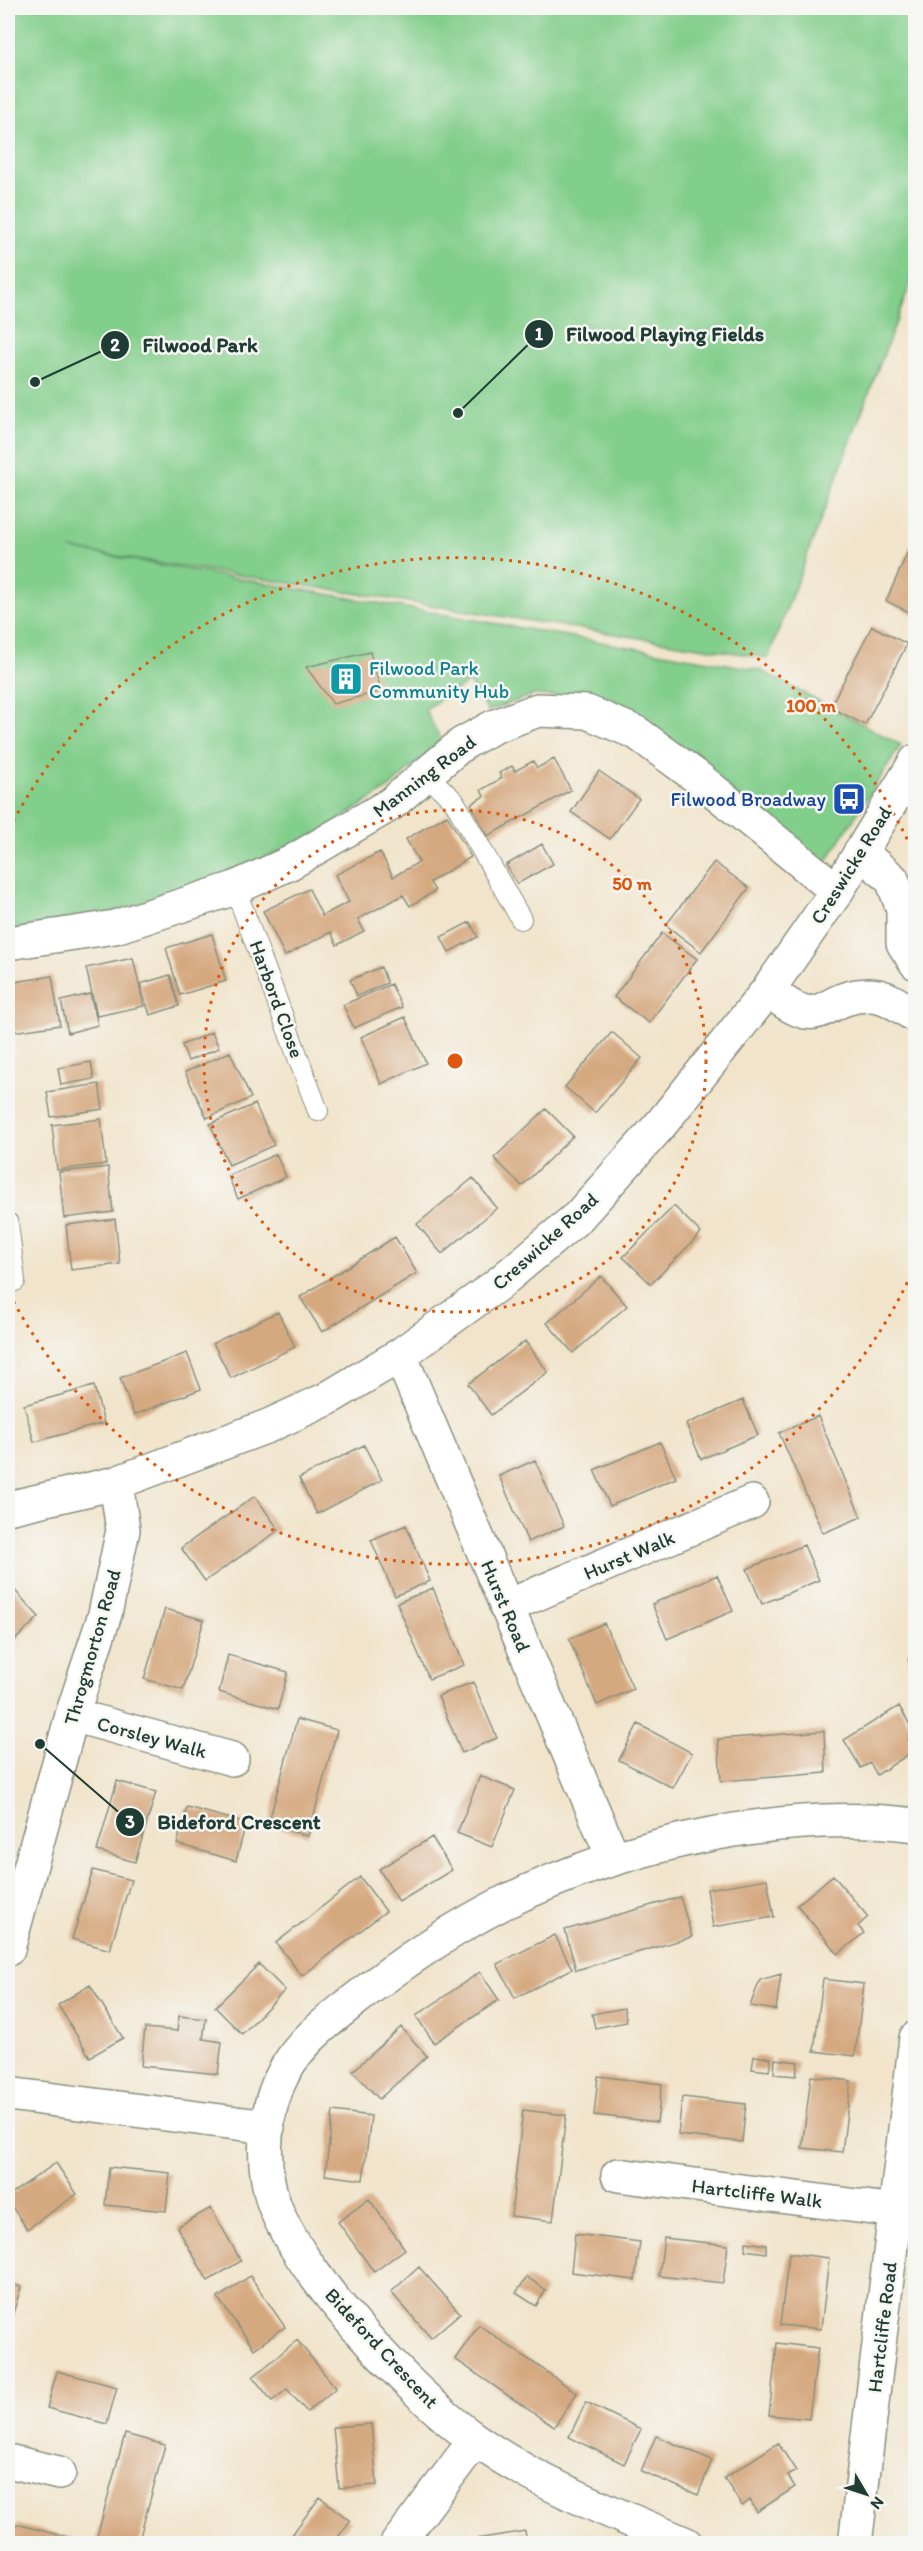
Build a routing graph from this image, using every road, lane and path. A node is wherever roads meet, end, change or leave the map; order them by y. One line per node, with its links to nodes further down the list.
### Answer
1 (915, 761): 3 (street, Creswicke Road)
2 (428, 775): 4 (street, Manning Road); 5 (street, Manning Road); 6 (lane)
3 (860, 852): 5 (street, Creswicke Road); 8 (street)
4 (235, 888): 7 (street, Manning Road); 11 (lane, Harbord Close)
5 (837, 891): 9 (street, Creswicke Road)
6 (521, 919)
7 (8, 943)
8 (915, 963)
9 (768, 990): 10 (street); 14 (street, Creswicke Road)
10 (915, 1016)
11 (318, 1111)
12 (8, 1223): 13 (lane)
13 (15, 1281)
14 (400, 1355): 15 (street, Creswicke Road); 18 (street, Hurst Road)
15 (116, 1483): 17 (street, Creswicke Road); 19 (street, Throgmorton Road)
16 (753, 1502): 18 (street, Hurst Walk)
17 (8, 1508)
18 (506, 1607): 22 (street, Hurst Road)
19 (72, 1714): 20 (street, Corsley Walk); 23 (street, Throgmorton Road)
20 (232, 1759)
21 (915, 1825): 22 (street, Bideford Crescent)
22 (613, 1857): 26 (street, Bideford Crescent)
23 (8, 1949)
24 (915, 2038): 28 (street, Hartcliffe Road)
25 (8, 2094): 26 (street)
26 (268, 2127): 29 (street, Bideford Crescent)
27 (618, 2175): 28 (street, Hartcliffe Walk)
28 (896, 2211): 34 (street, Hartcliffe Road)
29 (475, 2440): 32 (street); 33 (street, Bideford Crescent)
30 (8, 2462): 31 (street)
31 (59, 2473)
32 (397, 2544)
33 (686, 2544)
34 (855, 2544)

